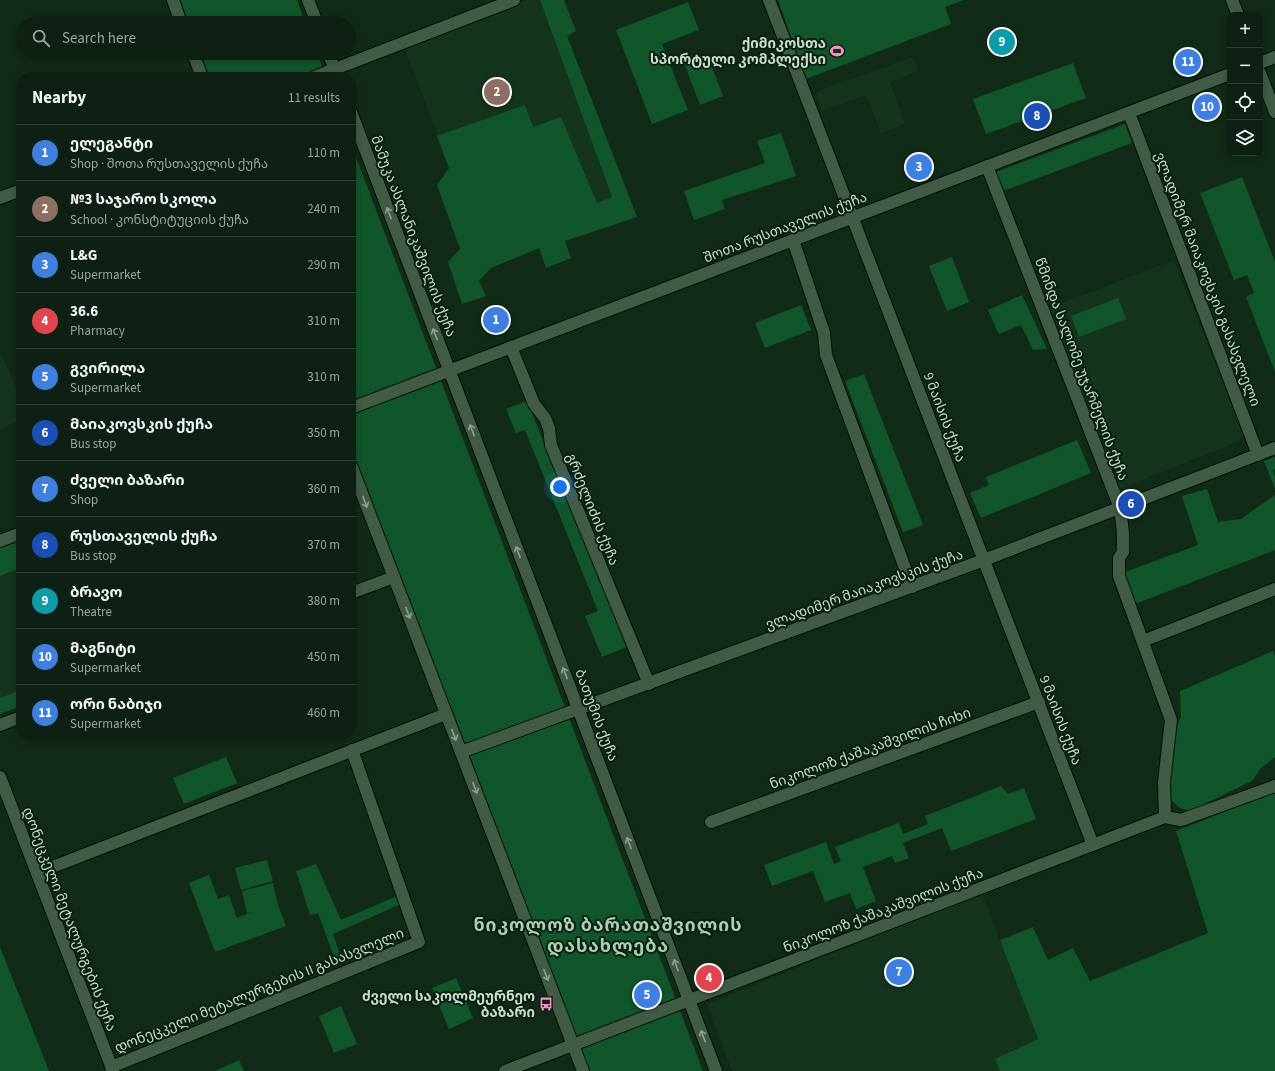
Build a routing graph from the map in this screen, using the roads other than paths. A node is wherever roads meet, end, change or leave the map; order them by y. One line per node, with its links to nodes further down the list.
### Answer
1 (173, 0): 7 (street)
2 (308, 0): 8 (street)
3 (514, 0): 15 (street)
4 (769, 0): 24 (street, 9 მაისის ქუჩა)
5 (1232, 0): 6 (street)
6 (1237, 12)
7 (179, 16)
8 (314, 16)
9 (1275, 57): 12 (street)
10 (196, 60): 13 (street)
11 (331, 60): 14 (street)
12 (1263, 62)
13 (200, 72)
14 (336, 72)
15 (338, 72)
16 (1227, 75): 19 (street, შოთა რუსთაველის ქუჩა)
17 (1263, 81): 18 (street)
18 (1275, 112)
19 (1129, 113): 21 (street, შოთა რუსთაველის ქუჩა); 30 (street, ვლადიმერ მაიაკოვსკის გასასვლელი)
20 (356, 125): 27 (street, მამუკა ასლანიკაშვილის ქუჩა, one-way to 20)
21 (987, 166): 24 (street, შოთა რუსთაველის ქუჩა); 32 (street, წმინდა სალომე უჯარმელის ქუჩა)
22 (16, 192): 23 (street)
23 (0, 198)
24 (853, 217): 25 (street, შოთა რუსთაველის ქუჩა); 35 (street, 9 მაისის ქუჩა)
25 (793, 240): 26 (street, შოთა რუსთაველის ქუჩა); 37 (street)
26 (510, 347): 27 (street, შოთა რუსთაველის ქუჩა); 41 (street, გრძელიძის ქუჩა)
27 (449, 370): 28 (street, შოთა რუსთაველის ქუჩა); 43 (street, ბათუმის ქუჩა, one-way to 27)
28 (356, 406)
29 (1275, 448): 30 (street, ვლადიმერ მაიაკოვსკის ქუჩა)
30 (1258, 455): 32 (street, ვლადიმერ მაიაკოვსკის ქუჩა)
31 (356, 478): 36 (street, one-way to 36)
32 (1120, 508): 35 (street, ვლადიმერ მაიაკოვსკის ქუჩა); 40 (street, წმინდა სალომე უჯარმელის ქუჩა)
33 (16, 535): 34 (street)
34 (0, 541)
35 (984, 560): 37 (street, ვლადიმერ მაიაკოვსკის ქუჩა); 42 (street, 9 მაისის ქუჩა)
36 (394, 577): 39 (street); 44 (street, one-way to 44)
37 (912, 586): 41 (street, ვლადიმერ მაიაკოვსკის ქუჩა)
38 (1275, 590): 40 (street)
39 (356, 591)
40 (1142, 641): 51 (street, წმინდა სალომე უჯარმელის ქუჩა)
41 (649, 684): 43 (street, ვლადიმერ მაიაკოვსკის ქუჩა)
42 (1039, 702): 52 (street, ნიკოლოზ ქაშაკაშვილის ჩიხი); 53 (street, 9 მაისის ქუჩა)
43 (578, 710): 48 (street, ვლადიმერ მაიაკოვსკის ქუჩა); 55 (street, ბათუმის ქუჩა, one-way to 43)
44 (446, 714): 47 (street); 48 (street, one-way to 48)
45 (16, 720): 46 (street)
46 (0, 725)
47 (352, 750): 54 (street); 57 (street, დონეცკელი მეტალურგების II გასასვლელი)
48 (461, 752): 56 (street, one-way to 56)
49 (0, 778): 54 (street, დონეცკელი მეტალურგების ქუჩა)
50 (1274, 784): 51 (street, ნიკოლოზ ქაშაკაშვილის ქუჩა)
51 (1165, 817): 53 (street, ნიკოლოზ ქაშაკაშვილის ქუჩა)
52 (711, 822)
53 (1094, 845): 55 (street, ნიკოლოზ ქაშაკაშვილის ქუჩა)
54 (36, 873): 57 (street, დონეცკელი მეტალურგების ქუჩა)
55 (690, 1001): 56 (street, ნიკოლოზ ქაშაკაშვილის ქუჩა); 60 (street, ბათუმის ქუჩა, one-way to 55)
56 (573, 1045): 58 (street, ნიკოლოზ ქაშაკაშვილის ქუჩა); 59 (street)
57 (112, 1069)
58 (505, 1071)
59 (583, 1071)
60 (716, 1071)

